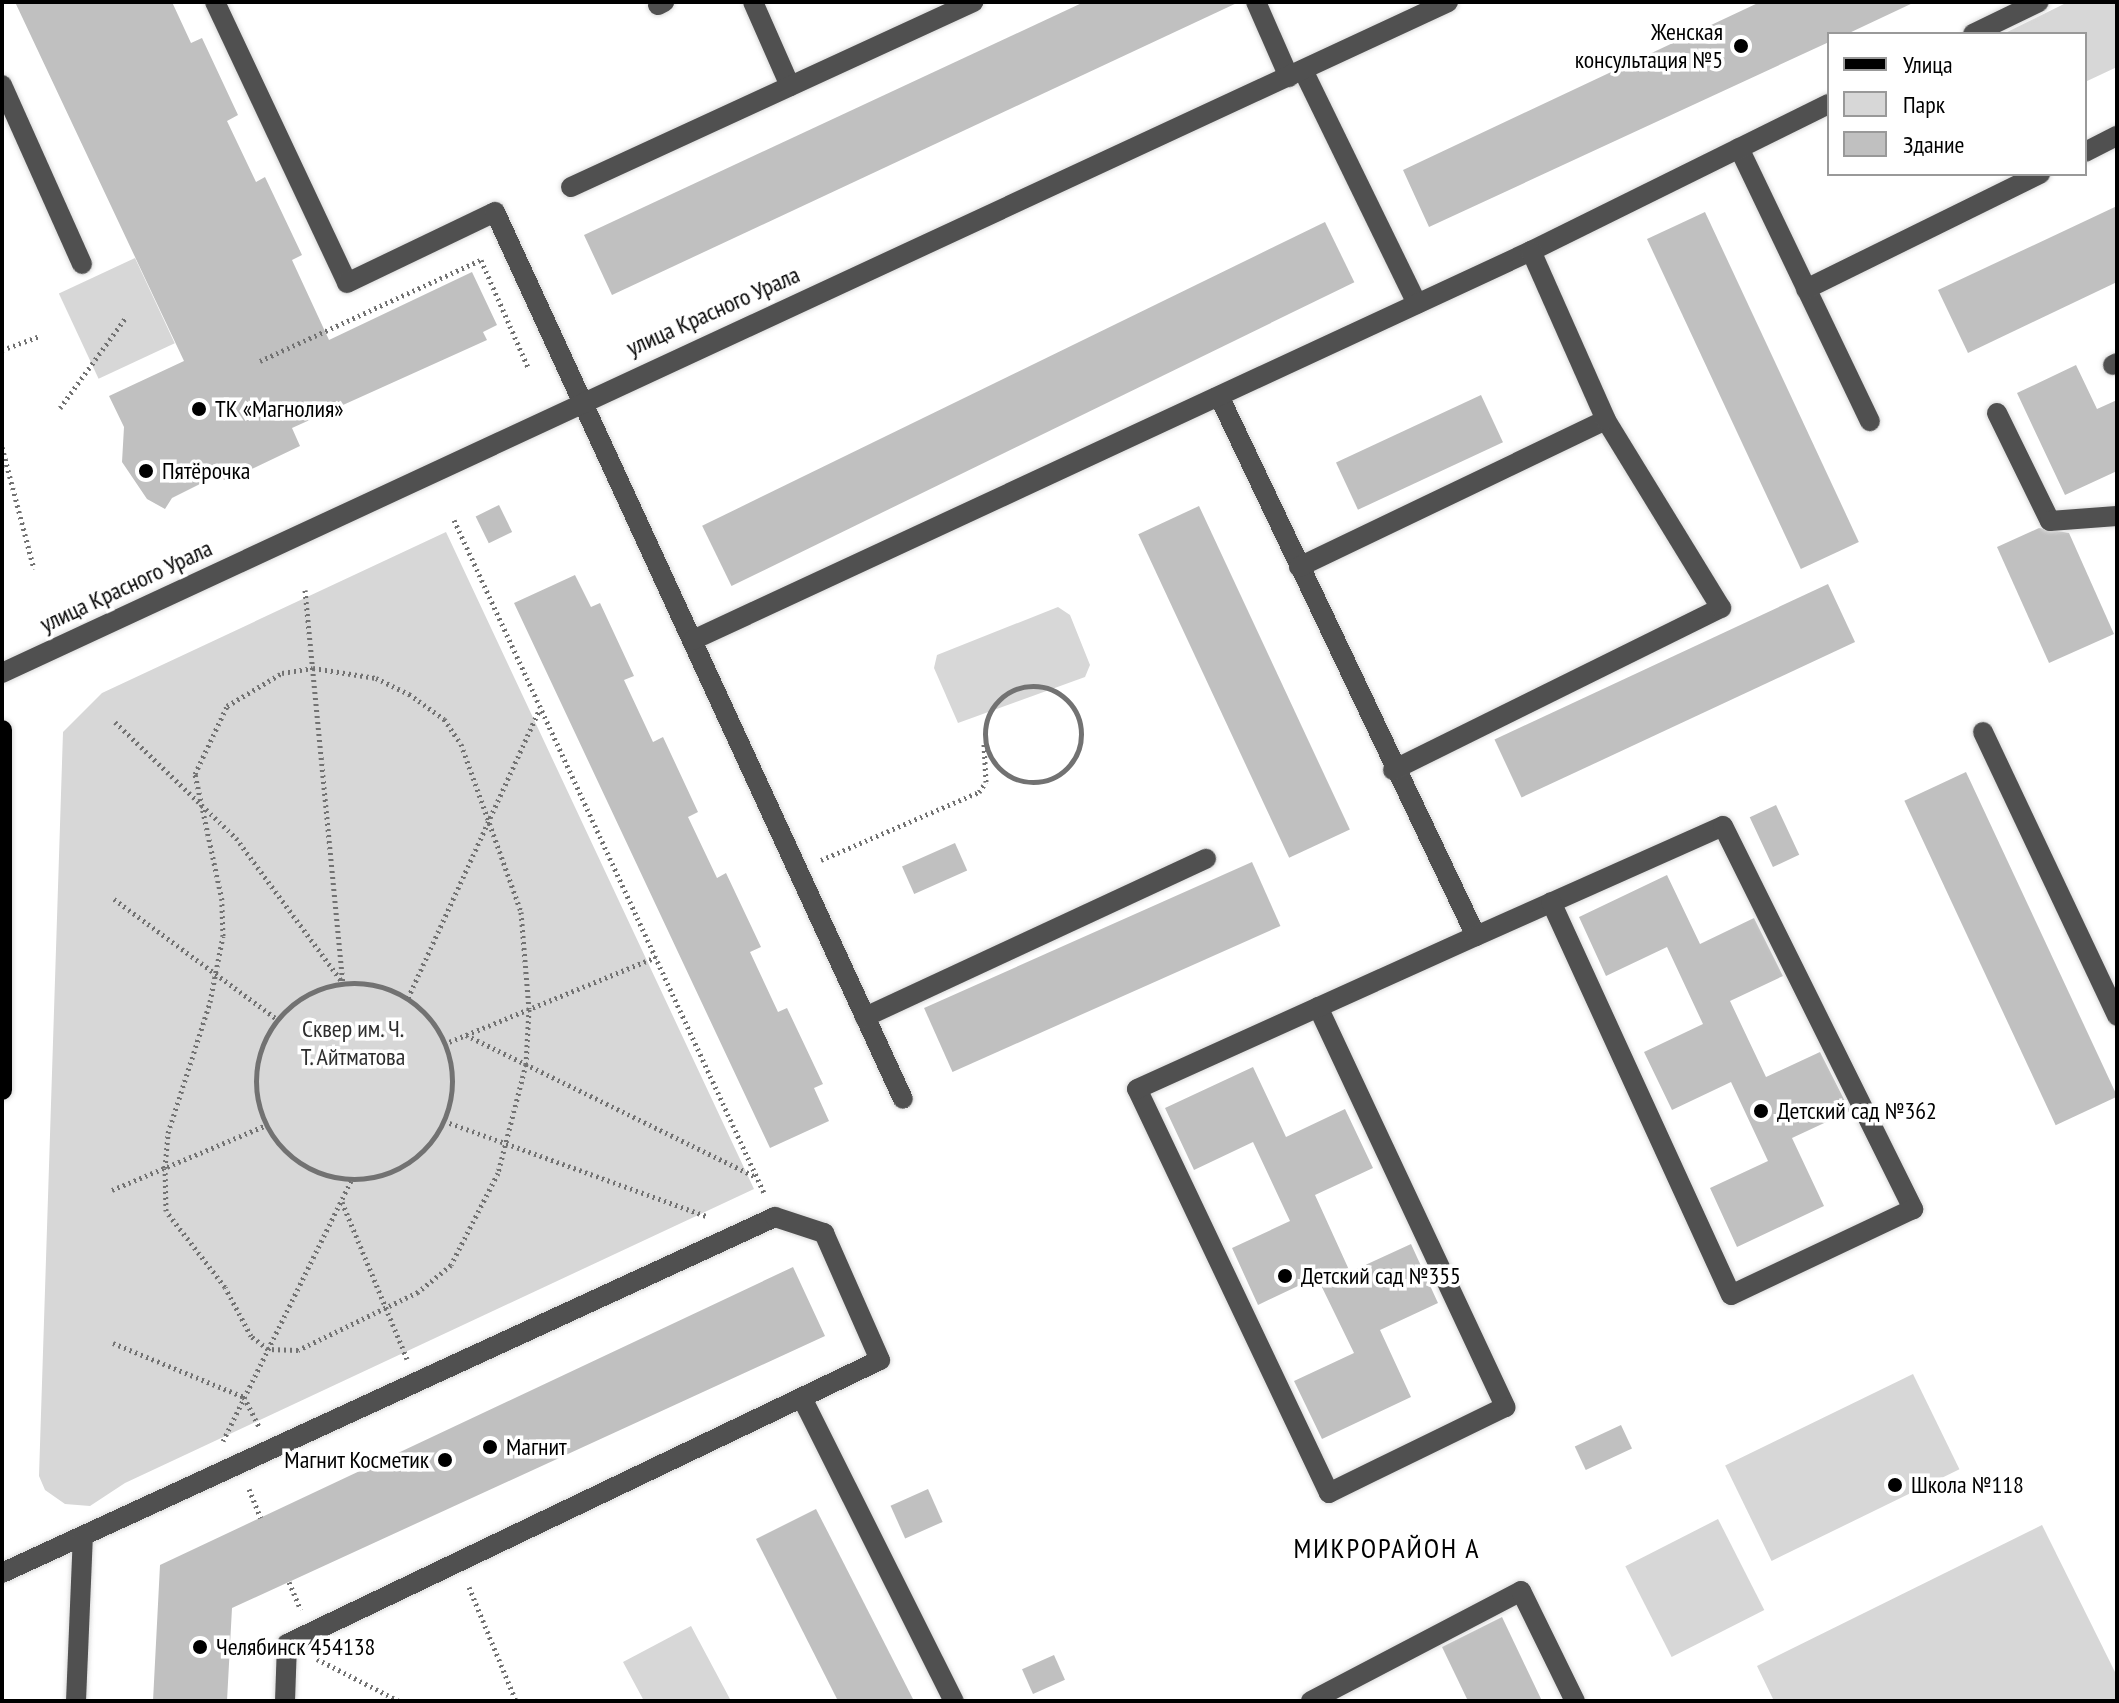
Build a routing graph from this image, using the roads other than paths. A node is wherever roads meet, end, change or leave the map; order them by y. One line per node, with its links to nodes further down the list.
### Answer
1 (215, 2): 22 (street)
2 (753, 2): 9 (street)
3 (973, 2): 9 (street)
4 (1256, 2): 8 (street)
5 (1448, 2): 8 (street, улица Красного Урала)
6 (2039, 2): 7 (street)
7 (1977, 32)
8 (1296, 74): 20 (street); 22 (street, улица Красного Урала)
9 (790, 86): 16 (street)
10 (4, 96): 18 (street)
11 (1827, 105): 13 (street)
12 (2117, 136): 14 (street)
13 (1739, 148): 17 (street); 19 (street)
14 (2087, 151)
15 (2036, 176): 19 (street)
16 (571, 187)
17 (1531, 251): 20 (street); 24 (street)
18 (82, 264)
19 (1806, 289): 25 (street)
20 (1417, 304): 21 (street)
21 (1219, 396): 27 (street); 28 (street)
22 (582, 400): 28 (street); 29 (street, улица Красного Урала)
23 (1997, 413): 26 (street)
24 (1606, 420): 27 (street); 32 (street)
25 (1870, 421)
26 (2117, 516)
27 (1299, 567): 32 (street)
28 (693, 640): 38 (street)
29 (2, 673)
30 (2, 730): 39 (main road)
31 (1983, 732): 37 (street)
32 (1393, 770): 35 (street)
33 (1206, 859): 38 (street)
34 (1551, 902): 34 (street); 35 (street)
35 (1476, 936): 36 (street)
36 (1318, 1007): 36 (street)
37 (2117, 1016)
38 (865, 1017): 40 (street)
39 (2, 1090)
40 (903, 1099)
41 (802, 1398): 42 (street); 45 (street); 46 (street)
42 (83, 1537): 43 (street); 44 (street)
43 (2, 1573)
44 (76, 1701)
45 (285, 1701)
46 (954, 1701)
47 (1311, 1701): 48 (street)
48 (1575, 1701)

